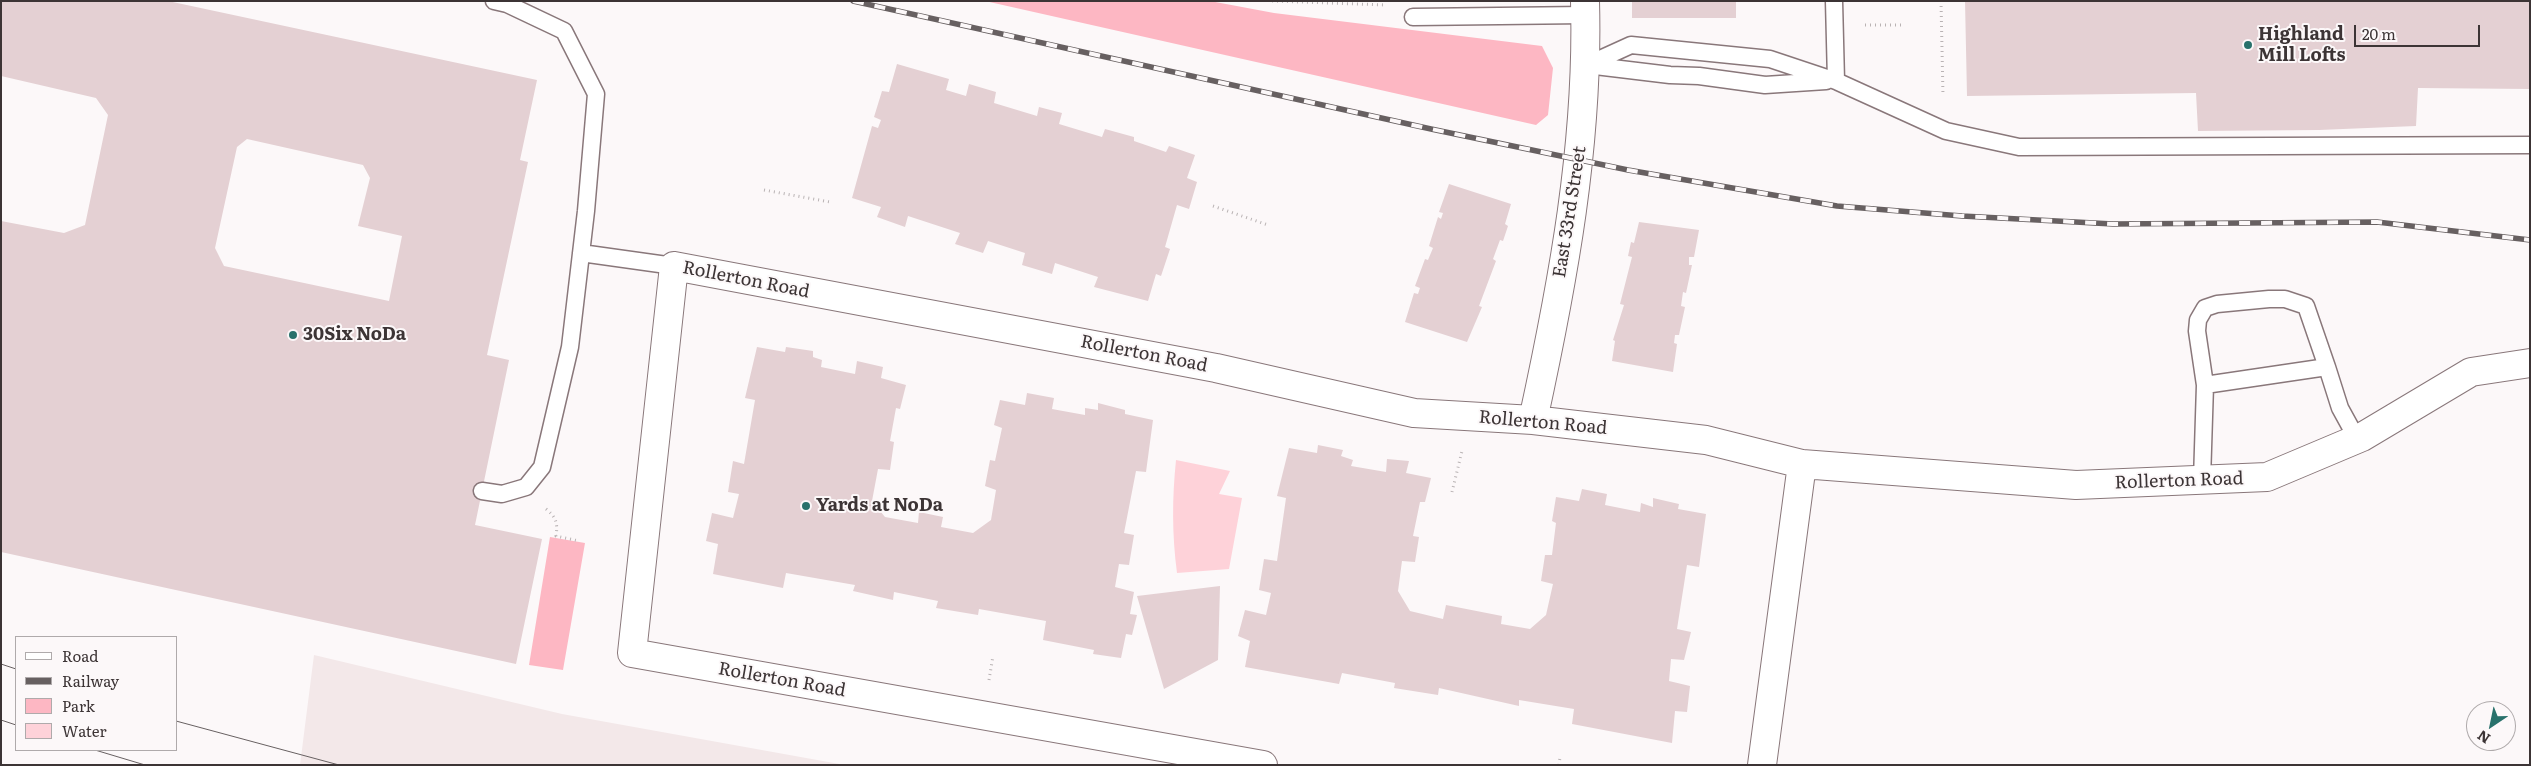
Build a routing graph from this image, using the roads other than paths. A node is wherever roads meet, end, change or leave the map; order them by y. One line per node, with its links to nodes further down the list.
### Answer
1 (494, 1): 8 (lane)
2 (1834, 1): 6 (lane)
3 (1586, 8): 4 (lane); 5 (street, East 33rd Street)
4 (1413, 17)
5 (1587, 65): 6 (lane); 6 (lane); 13 (street, East 33rd Street)
6 (1836, 81): 7 (lane)
7 (2530, 145)
8 (581, 253): 9 (lane); 17 (lane)
9 (674, 266): 13 (street, Rollerton Road); 18 (street, Rollerton Road)
10 (2530, 363): 14 (street, Rollerton Road)
11 (2327, 367): 12 (lane); 12 (lane); 14 (lane)
12 (2206, 385): 16 (lane)
13 (1533, 420): 15 (street, Rollerton Road)
14 (2357, 438): 16 (street, Rollerton Road)
15 (1802, 464): 16 (street, Rollerton Road); 19 (street)
16 (2202, 480)
17 (482, 491)
18 (1263, 765)
19 (1762, 765)

